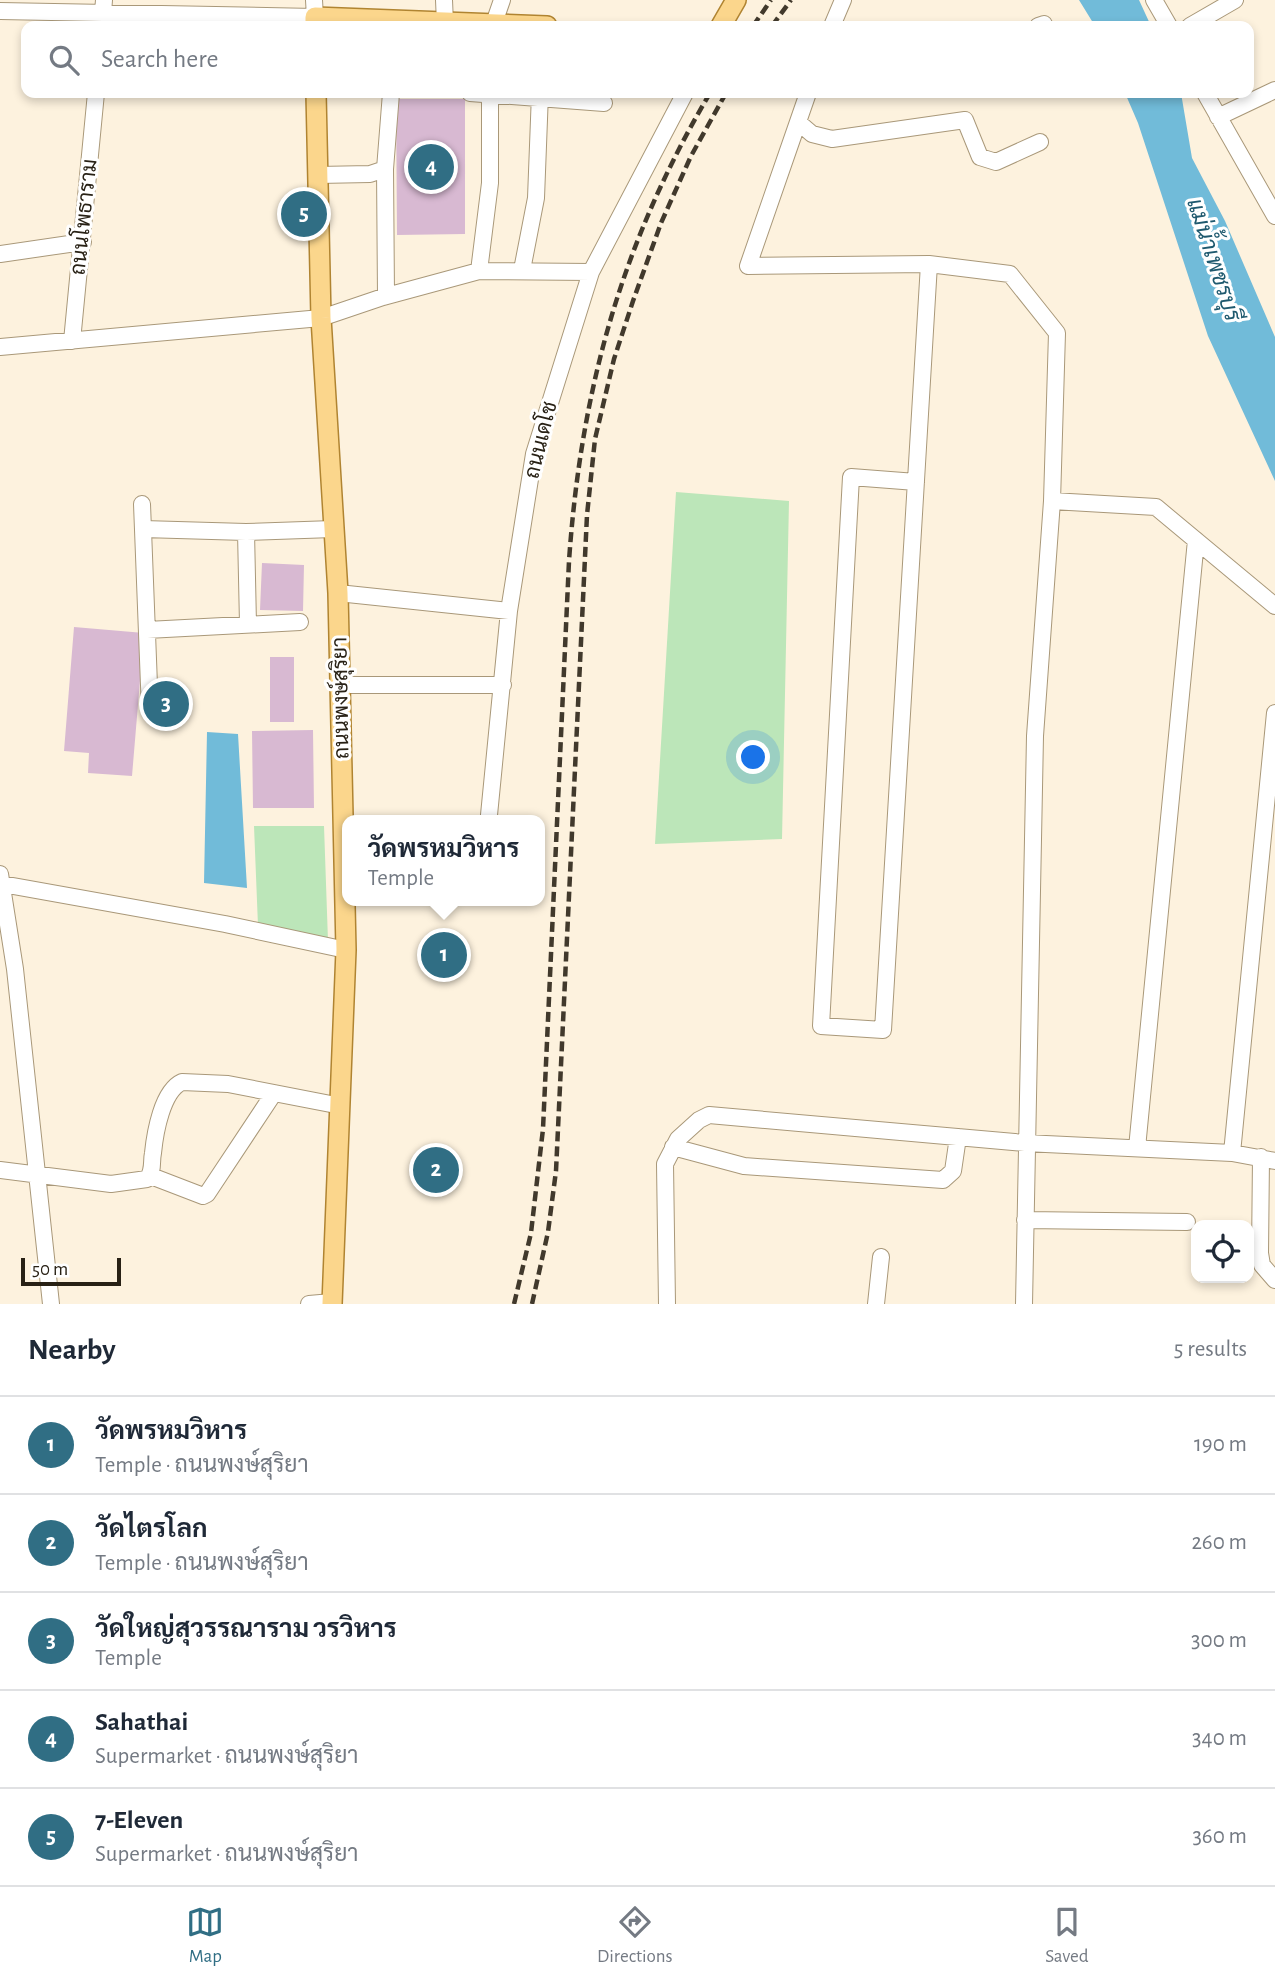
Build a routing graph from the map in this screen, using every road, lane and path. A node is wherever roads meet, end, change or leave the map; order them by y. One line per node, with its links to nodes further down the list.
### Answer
1 (444, 0): 12 (street)
2 (502, 0): 13 (street)
3 (736, 0): 14 (main road)
4 (843, 0): 15 (street)
5 (1154, 0): 16 (street)
6 (1235, 0): 17 (street)
7 (214, 8): 9 (street); 10 (street)
8 (0, 11): 9 (street)
9 (103, 13)
10 (315, 14): 11 (main road)
11 (415, 21)
12 (444, 21)
13 (494, 21)
14 (724, 21)
15 (834, 21)
16 (1166, 21)
17 (1199, 21)
18 (1275, 90): 29 (street)
19 (96, 98): 35 (street, ถนนโพธาราม)
20 (316, 98): 33 (main road, ถนนพงษ์สุริยา)
21 (391, 98): 32 (street)
22 (490, 98): 39 (street)
23 (540, 98): 38 (street)
24 (558, 98): 28 (street)
25 (682, 98): 40 (street, ถนนเดโช)
26 (806, 98): 30 (street)
27 (1208, 98): 29 (street)
28 (604, 103)
29 (1218, 117): 34 (street)
30 (798, 122): 31 (street); 37 (street)
31 (1040, 142)
32 (385, 169): 33 (street); 41 (street)
33 (318, 175): 42 (main road, ถนนพงษ์สุริยา)
34 (1275, 216)
35 (83, 242): 36 (street); 43 (street, ถนนโพธาราม)
36 (0, 254)
37 (929, 264): 45 (street); 46 (street)
38 (522, 270): 39 (street); 40 (street)
39 (479, 271): 41 (street)
40 (591, 272): 54 (street, ถนนเดโช)
41 (386, 296): 42 (street)
42 (321, 318): 43 (street); 49 (main road, ถนนพงษ์สุริยา)
43 (72, 341): 44 (street)
44 (0, 346)
45 (916, 482): 45 (street)
46 (1052, 501): 51 (street); 71 (street)
47 (142, 504): 48 (street)
48 (143, 529): 50 (street); 57 (street)
49 (334, 529): 50 (street); 52 (main road, ถนนพงษ์สุริยา)
50 (246, 532): 56 (street)
51 (1196, 540): 53 (street); 73 (street)
52 (338, 593): 54 (street); 58 (main road, ถนนพงษ์สุริยา)
53 (1275, 606)
54 (509, 611): 59 (street, ถนนเดโช)
55 (300, 622): 56 (street)
56 (248, 624): 57 (street)
57 (147, 630): 60 (street)
58 (341, 685): 59 (street); 62 (main road, ถนนพงษ์สุริยา)
59 (503, 685): 63 (street, ถนนเดโช)
60 (150, 711)
61 (1275, 713): 74 (street)
62 (343, 815)
63 (489, 815)
64 (1, 879): 66 (street); 67 (street)
65 (345, 906): 67 (main road, ถนนพงษ์สุริยา)
66 (2, 914): 77 (street)
67 (346, 950): 69 (main road, ถนนพงษ์สุริยา)
68 (274, 1093): 69 (street); 78 (street); 78 (street)
69 (341, 1107): 83 (main road, ถนนพงษ์สุริยา)
70 (958, 1137): 71 (street); 72 (street); 72 (street)
71 (1025, 1143): 73 (street); 79 (street)
72 (673, 1147): 86 (street)
73 (1137, 1148): 74 (street)
74 (1232, 1153): 75 (street)
75 (1268, 1159): 82 (street)
76 (0, 1170): 77 (street)
77 (38, 1176): 78 (street); 84 (street)
78 (151, 1176)
79 (1025, 1220): 80 (street); 88 (street)
80 (1187, 1222)
81 (881, 1257): 87 (street)
82 (1275, 1280)
83 (332, 1303): 85 (street)
84 (51, 1304)
85 (309, 1304)
86 (667, 1304)
87 (876, 1304)
88 (1024, 1304)

